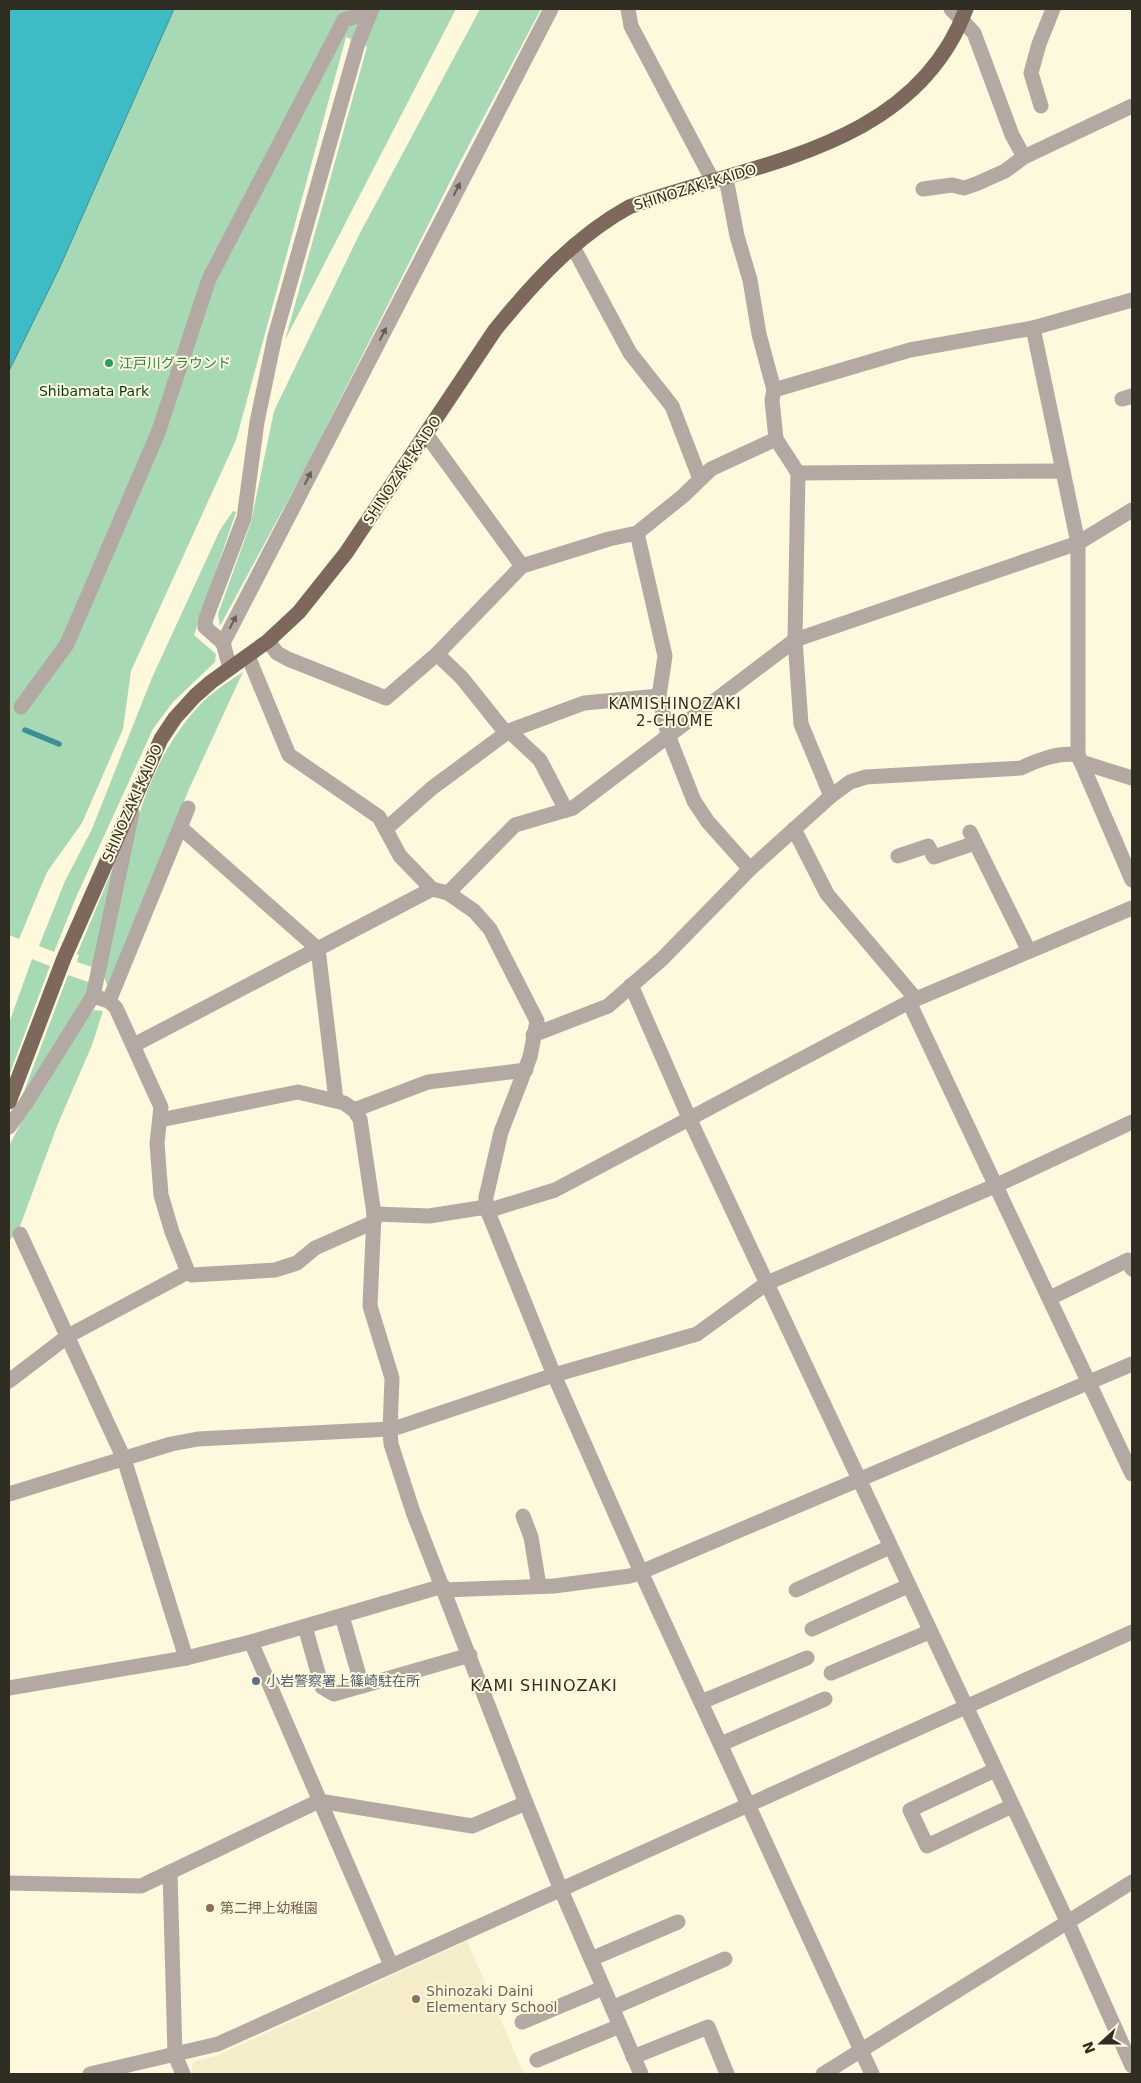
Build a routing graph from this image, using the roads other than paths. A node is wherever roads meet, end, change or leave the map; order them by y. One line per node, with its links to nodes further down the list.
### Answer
1 (551, 9): 27 (street, one-way to 1)
2 (628, 9): 10 (street)
3 (951, 9): 6 (street)
4 (1053, 9): 7 (street)
5 (371, 10): 27 (street); 32 (street)
6 (964, 14): 9 (street); 10 (main road, SHINOZAKI-KAIDO)
7 (1040, 106)
8 (1132, 106): 9 (street)
9 (1024, 157): 11 (street)
10 (720, 180): 12 (main road, SHINOZAKI-KAIDO); 15 (street)
11 (923, 189)
12 (573, 247): 16 (main road, SHINOZAKI-KAIDO); 20 (street)
13 (1132, 300): 14 (street)
14 (1033, 328): 15 (street); 18 (street)
15 (774, 390): 17 (street)
16 (426, 434): 24 (street); 26 (main road, SHINOZAKI-KAIDO)
17 (776, 439): 19 (street); 20 (street)
18 (1064, 472): 19 (street); 23 (street)
19 (798, 473): 25 (street)
20 (700, 479): 22 (street)
21 (1132, 510): 23 (street)
22 (637, 533): 24 (street); 31 (street)
23 (1078, 543): 25 (street); 35 (street)
24 (522, 566): 28 (street)
25 (795, 640): 34 (street); 38 (street)
26 (268, 641): 28 (street); 29 (main road, SHINOZAKI-KAIDO)
27 (223, 643): 30 (street)
28 (438, 654): 33 (street)
29 (248, 656): 30 (main road, SHINOZAKI-KAIDO); 42 (street)
30 (230, 668): 37 (main road, SHINOZAKI-KAIDO)
31 (659, 696): 33 (street); 34 (street)
32 (21, 708)
33 (507, 732): 40 (street); 42 (street)
34 (668, 735): 40 (street); 45 (street)
35 (1079, 758): 36 (street); 38 (street); 46 (street)
36 (1132, 778)
37 (138, 788): 53 (street); 60 (main road, SHINOZAKI-KAIDO)
38 (831, 796): 43 (street)
39 (188, 808): 41 (street)
40 (566, 810): 48 (street)
41 (180, 827): 50 (street); 54 (street)
42 (386, 829): 47 (street)
43 (794, 829): 45 (street); 55 (street)
44 (898, 856): 51 (street)
45 (750, 869): 52 (street)
46 (1132, 880)
47 (432, 889): 48 (street); 50 (street)
48 (448, 893): 56 (street)
49 (1132, 908): 51 (street)
50 (318, 949): 57 (street); 59 (street)
51 (1029, 951): 55 (street)
52 (631, 985): 56 (street); 63 (street)
53 (93, 996): 54 (street); 65 (street)
54 (109, 1001): 57 (street)
55 (913, 1001): 63 (street); 66 (street)
56 (533, 1035): 58 (street)
57 (134, 1045): 62 (street)
58 (526, 1070): 61 (street); 67 (street)
59 (336, 1100): 61 (street); 62 (street)
60 (9, 1102)
61 (354, 1110): 68 (street)
62 (160, 1120): 71 (street)
63 (690, 1120): 67 (street); 72 (street)
64 (1132, 1122): 66 (street)
65 (9, 1127)
66 (997, 1185): 72 (street); 73 (street)
67 (487, 1209): 68 (street); 76 (street)
68 (374, 1218): 71 (street); 79 (street)
69 (20, 1234): 74 (street)
70 (1132, 1269): 73 (street)
71 (188, 1272): 74 (street)
72 (767, 1283): 76 (street); 82 (street)
73 (1050, 1298): 78 (street)
74 (68, 1336): 77 (street); 80 (street)
75 (1132, 1364): 78 (street)
76 (554, 1375): 79 (street); 86 (street)
77 (9, 1381)
78 (1090, 1383): 81 (street); 82 (street)
79 (390, 1429): 80 (street); 89 (street)
80 (124, 1458): 83 (street); 98 (street)
81 (1132, 1474)
82 (859, 1481): 85 (street); 86 (street)
83 (9, 1494)
84 (524, 1516): 87 (street)
85 (890, 1547): 88 (street); 90 (street)
86 (641, 1572): 87 (street); 104 (street)
87 (539, 1586): 89 (street)
88 (908, 1586): 93 (street); 94 (street)
89 (444, 1588): 91 (street); 97 (street)
90 (796, 1590)
91 (342, 1616): 92 (street); 101 (street)
92 (305, 1626): 96 (street); 101 (street)
93 (812, 1630)
94 (930, 1632): 100 (street); 105 (street)
95 (1132, 1632): 105 (street)
96 (251, 1642): 98 (street); 108 (street)
97 (470, 1655): 101 (street); 109 (street)
98 (186, 1658): 102 (street)
99 (807, 1658): 104 (street)
100 (831, 1673)
101 (362, 1686)
102 (9, 1688)
103 (825, 1699): 106 (street)
104 (701, 1702): 106 (street)
105 (965, 1707): 107 (street); 110 (street)
106 (720, 1744): 110 (street)
107 (995, 1770): 111 (street); 111 (street)
108 (319, 1801): 109 (street); 112 (street); 120 (street)
109 (526, 1802): 115 (street)
110 (748, 1804): 115 (street); 125 (street)
111 (1012, 1806): 117 (street)
112 (170, 1872): 114 (street); 126 (street)
113 (1132, 1882): 117 (street)
114 (9, 1883)
115 (561, 1890): 118 (street); 120 (street)
116 (678, 1922): 118 (street)
117 (1068, 1923): 125 (street); 129 (street)
118 (591, 1959): 121 (street)
119 (725, 1959): 122 (street)
120 (391, 1965): 126 (street)
121 (603, 1988): 122 (street); 123 (street)
122 (612, 2008): 124 (street)
123 (522, 2022)
124 (620, 2026): 127 (street); 128 (street)
125 (860, 2052): 134 (street); 135 (street)
126 (175, 2055): 130 (street); 131 (street)
127 (633, 2057): 132 (street); 133 (street)
128 (537, 2060)
129 (1132, 2066)
130 (90, 2074)
131 (183, 2074)
132 (641, 2074)
133 (727, 2074)
134 (823, 2074)
135 (872, 2074)

